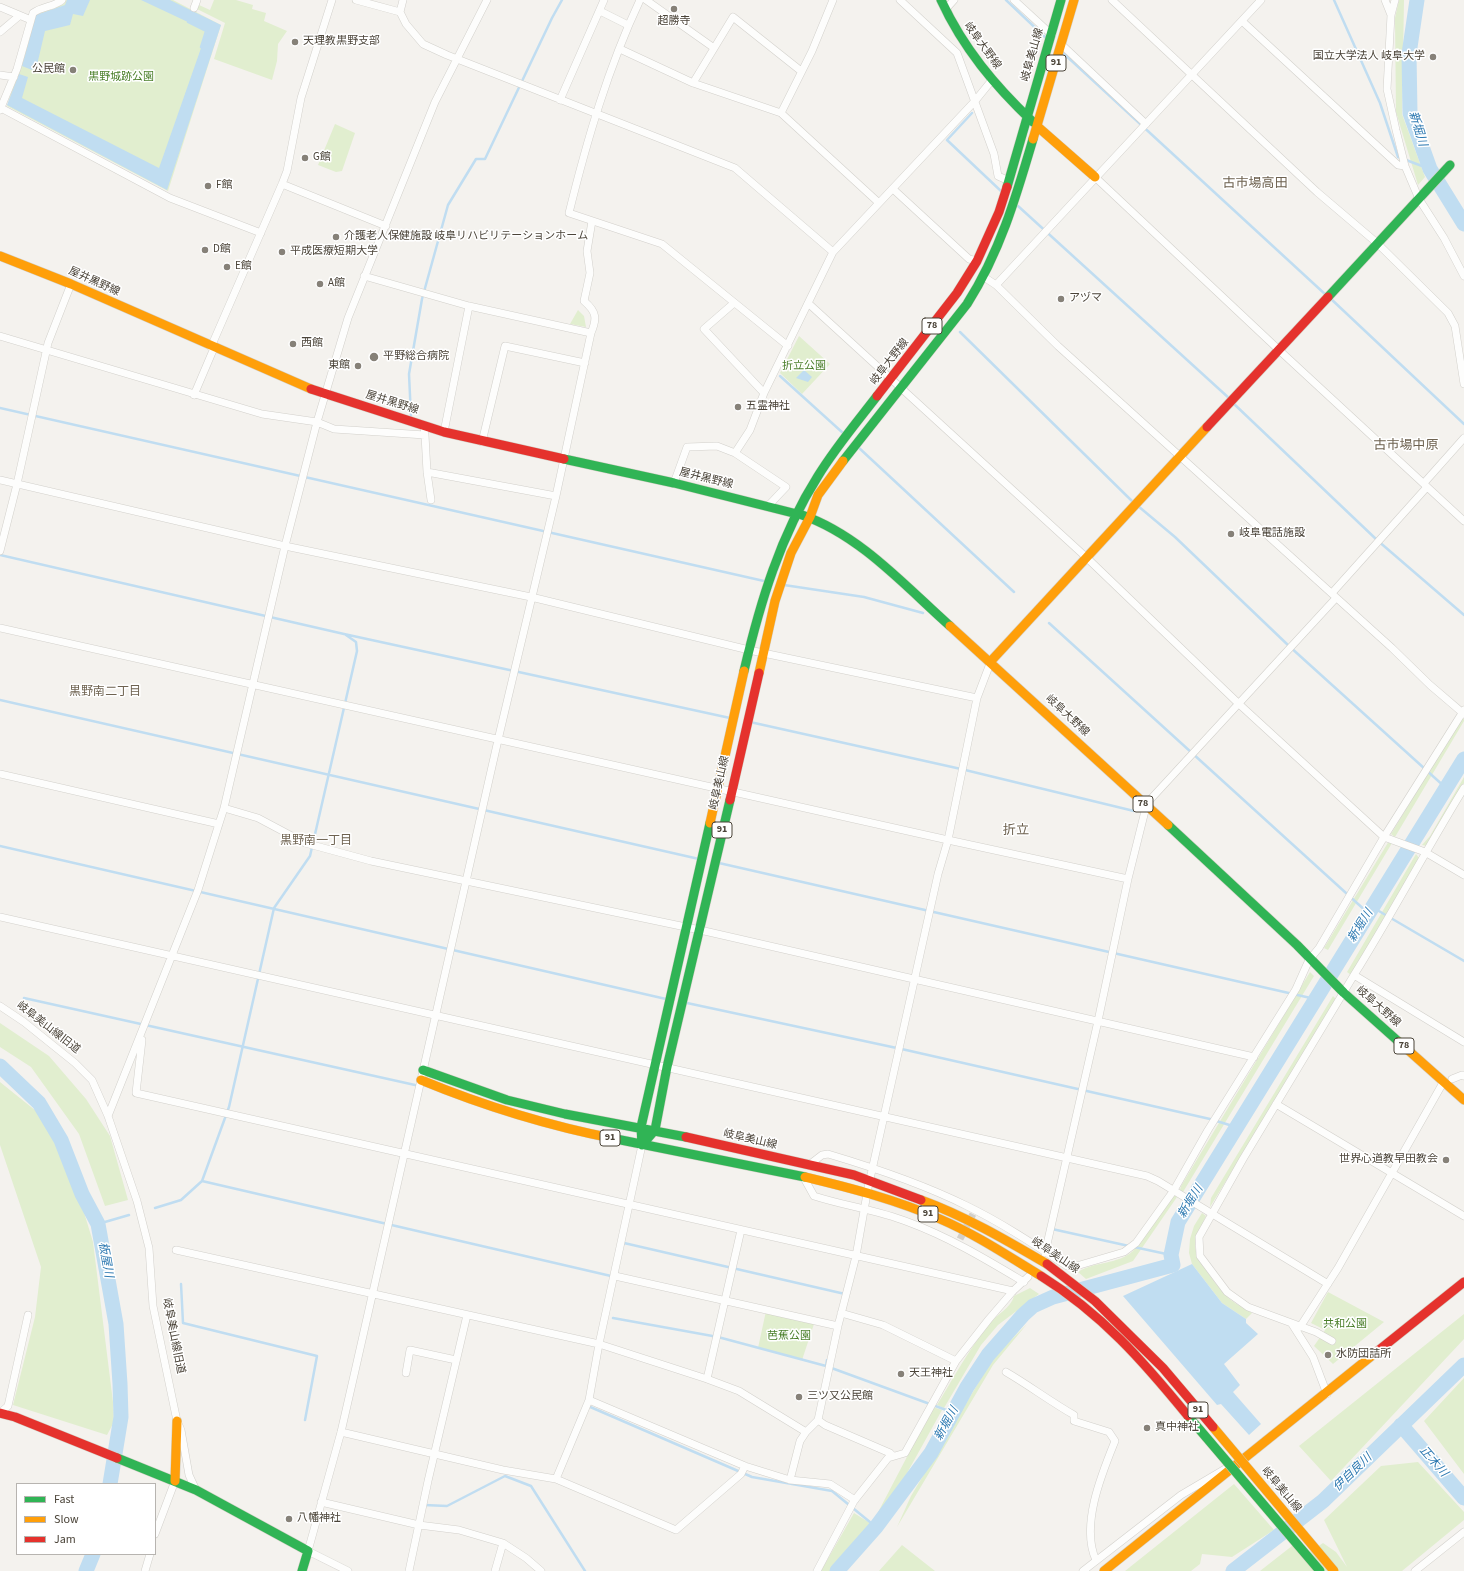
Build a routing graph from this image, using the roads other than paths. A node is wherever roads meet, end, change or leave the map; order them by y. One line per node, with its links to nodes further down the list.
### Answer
1 (62, 0): 28 (street)
2 (197, 0): 22 (street)
3 (332, 0): 55 (street)
4 (356, 0): 25 (street)
5 (403, 0): 25 (street)
6 (487, 0): 36 (street)
7 (604, 0): 24 (street)
8 (640, 0): 30 (street)
9 (646, 0): 34 (street)
10 (833, 0): 37 (street)
11 (900, 0): 44 (street)
12 (941, 0): 23 (main road, 岐阜大野線)
13 (954, 0): 23 (street)
14 (1014, 0): 32 (street)
15 (1062, 0): 32 (main road, 岐阜美山線 / 91)
16 (1074, 0): 33 (main road, 91)
17 (1112, 0): 38 (street)
18 (1261, 0): 29 (street)
19 (1385, 0): 26 (street)
20 (1395, 0): 26 (street)
21 (0, 7): 27 (street)
22 (194, 8)
23 (945, 10): 41 (main road, 岐阜大野線)
24 (600, 11): 30 (street); 43 (street)
25 (400, 12): 36 (street)
26 (1391, 15): 52 (street)
27 (19, 16): 28 (street); 31 (street)
28 (31, 20): 40 (street)
29 (1242, 21): 38 (street); 52 (street)
30 (628, 25): 35 (street)
31 (0, 32)
32 (1052, 35): 48 (main road, 岐阜美山線 / 91)
33 (1062, 45): 49 (street); 50 (main road, 91)
34 (714, 48): 37 (street); 42 (street)
35 (620, 49): 42 (street); 46 (street)
36 (458, 60): 43 (street); 60 (street)
37 (801, 71): 47 (street)
38 (1192, 74): 49 (street); 62 (street)
39 (0, 75): 40 (street)
40 (14, 77): 45 (street)
41 (992, 80): 44 (street); 48 (main road, 岐阜大野線)
42 (693, 83): 47 (street)
43 (560, 100): 46 (street)
44 (975, 101): 54 (street); 56 (street)
45 (0, 109): 61 (street)
46 (595, 113): 59 (street); 63 (street)
47 (781, 113): 58 (street)
48 (1028, 117): 50 (main road, 岐阜大野線); 54 (main road, 岐阜大野線 / 78)
49 (1146, 124): 53 (street)
50 (1038, 127): 53 (main road); 68 (main road, 岐阜大野線 / 78)
51 (1450, 165): 57 (main road)
52 (1405, 166): 57 (street)
53 (1095, 177): 70 (street); 79 (street)
54 (1009, 181): 65 (main road, 岐阜大野線 / 78)
55 (282, 184): 60 (street); 61 (street)
56 (893, 189): 58 (street); 65 (street)
57 (1420, 197): 62 (main road); 67 (street)
58 (879, 203): 63 (street)
59 (592, 221): 71 (street); 74 (street)
60 (386, 226): 66 (street)
61 (261, 233): 77 (street)
62 (1377, 243): 79 (main road); 82 (street)
63 (833, 252): 72 (street)
64 (0, 256): 69 (main road, 屋井黒野線)
65 (977, 261): 81 (main road, 岐阜大野線 / 78)
66 (364, 276): 73 (street); 86 (street)
67 (1464, 276)
68 (984, 277): 70 (street); 83 (main road, 岐阜大野線 / 78)
69 (71, 284): 77 (main road, 屋井黒野線); 78 (street)
70 (996, 285): 93 (street)
71 (734, 303): 76 (street); 84 (street)
72 (808, 303): 76 (street); 81 (street)
73 (469, 306): 74 (street); 89 (street)
74 (591, 334): 80 (street)
75 (0, 336): 78 (street)
76 (788, 346): 84 (street)
77 (212, 348): 85 (street); 86 (main road, 屋井黒野線)
78 (47, 349): 85 (street); 98 (street)
79 (1279, 350): 93 (main road); 99 (street)
80 (585, 363): 91 (street); 94 (street)
81 (891, 380): 83 (street); 103 (main road, 岐阜大野線 / 78)
82 (1464, 384)
83 (899, 388): 104 (main road, 岐阜大野線 / 78); 108 (street)
84 (764, 393): 92 (street)
85 (194, 395): 87 (street)
86 (325, 395): 87 (street); 88 (main road, 屋井黒野線)
87 (317, 422): 88 (street); 106 (street)
88 (425, 431): 89 (main road, 屋井黒野線); 95 (street)
89 (444, 432): 91 (main road, 屋井黒野線)
90 (1464, 438): 99 (street)
91 (482, 442): 94 (main road, 屋井黒野線)
92 (735, 452): 97 (street); 102 (street)
93 (1180, 456): 108 (main road); 109 (street)
94 (564, 460): 97 (main road, 屋井黒野線); 100 (street)
95 (427, 472): 100 (street); 101 (street)
96 (0, 480): 98 (street)
97 (674, 483): 102 (main road, 屋井黒野線)
98 (17, 484): 106 (street); 107 (street)
99 (1425, 485): 105 (street); 109 (street)
100 (556, 496): 110 (street)
101 (431, 500)
102 (768, 506): 103 (main road, 屋井黒野線)
103 (797, 514): 104 (main road, 岐阜大野線 / 78); 112 (main road, 岐阜美山線 / 91)
104 (810, 517): 113 (main road, 岐阜美山線 / 91); 114 (main road, 岐阜大野線 / 78)
105 (1464, 521)
106 (285, 546): 110 (street); 115 (street)
107 (0, 551)
108 (1087, 558): 114 (main road); 117 (street)
109 (1334, 596): 117 (street); 118 (street)
110 (531, 597): 112 (street); 119 (street)
111 (0, 628): 115 (street)
112 (749, 650): 113 (street); 121 (main road, 岐阜美山線 / 91)
113 (762, 653): 116 (street); 123 (main road, 岐阜美山線 / 91)
114 (991, 661): 116 (street); 124 (main road, 岐阜大野線 / 78)
115 (254, 686): 119 (street); 125 (street)
116 (977, 698): 128 (street)
117 (1239, 704): 124 (street); 127 (street)
118 (1464, 712): 127 (street)
119 (498, 740): 121 (street); 132 (street)
120 (0, 774): 126 (street)
121 (718, 788): 123 (street); 134 (main road, 岐阜美山線 / 91)
122 (1464, 788): 129 (street)
123 (731, 791): 128 (street); 135 (main road, 岐阜美山線 / 91)
124 (1146, 807): 131 (street); 137 (main road, 岐阜大野線 / 78)
125 (224, 808): 126 (street); 132 (street)
126 (220, 824): 136 (street)
127 (1384, 838): 129 (street); 137 (street)
128 (948, 840): 131 (street); 139 (street)
129 (1422, 851): 130 (street); 138 (street)
130 (1464, 875)
131 (1128, 879): 143 (street)
132 (467, 881): 134 (street); 142 (street)
133 (0, 917): 136 (street)
134 (686, 927): 135 (street); 147 (main road, 岐阜美山線 / 91)
135 (700, 930): 139 (street); 148 (main road, 岐阜美山線 / 91)
136 (171, 957): 142 (street); 144 (street)
137 (1313, 959): 140 (main road, 岐阜大野線 / 78); 146 (street)
138 (1354, 975): 140 (street); 145 (street)
139 (915, 978): 143 (street); 157 (street)
140 (1346, 990): 152 (main road, 岐阜大野線 / 78); 155 (street)
141 (0, 1006): 156 (street, 岐阜美山線旧道)
142 (435, 1014): 147 (street); 149 (street)
143 (1098, 1021): 146 (street); 162 (street)
144 (142, 1032): 156 (street); 161 (street)
145 (1464, 1042)
146 (1254, 1057): 168 (street)
147 (655, 1064): 148 (street); 158 (main road, 岐阜美山線 / 91)
148 (667, 1067): 157 (street); 159 (main road, 岐阜美山線 / 91)
149 (423, 1070): 151 (street); 158 (main road, 岐阜美山線 / 91)
150 (1464, 1076): 152 (street)
151 (421, 1080): 160 (main road, 岐阜美山線 / 91); 161 (street)
152 (1448, 1080): 153 (main road, 岐阜大野線 / 78); 154 (main road, 岐阜大野線 / 78); 165 (street)
153 (1464, 1089)
154 (1464, 1100)
155 (1276, 1104): 165 (street); 172 (street)
156 (108, 1116): 201 (street, 岐阜美山線旧道)
157 (885, 1117): 162 (street); 164 (street)
158 (641, 1127): 159 (main road, 岐阜美山線 / 91); 160 (main road, 岐阜美山線 / 91)
159 (654, 1130): 160 (main road, 岐阜美山線 / 91); 163 (main road, 岐阜美山線 / 91)
160 (642, 1145): 166 (main road, 岐阜美山線 / 91); 170 (street)
161 (404, 1154): 170 (street); 182 (street)
162 (1066, 1158): 168 (street); 176 (street)
163 (809, 1165): 164 (street); 167 (main road, 岐阜美山線 / 91)
164 (873, 1168): 167 (street); 176 (street)
165 (1391, 1173): 173 (street); 180 (street)
166 (804, 1178): 169 (main road, 岐阜美山線 / 91); 171 (street)
167 (870, 1181): 169 (street); 232 (main road, 岐阜美山線 / 91, bridge)
168 (1175, 1191): 172 (street); 176 (street)
169 (867, 1195): 171 (street); 231 (main road, 岐阜美山線 / 91, bridge)
170 (630, 1205): 174 (street); 178 (street)
171 (865, 1208): 177 (street); 181 (street)
172 (1209, 1213): 180 (street); 187 (street)
173 (1464, 1216)
174 (741, 1230): 177 (street); 183 (street)
175 (176, 1250): 182 (street)
176 (1045, 1253)
177 (856, 1256): 181 (street); 184 (street)
178 (615, 1276): 183 (street); 191 (street)
179 (1464, 1282): 197 (main road)
180 (1328, 1284): 189 (street)
181 (1013, 1291): 193 (street)
182 (373, 1294): 185 (street); 202 (street)
183 (725, 1301): 188 (street); 196 (street)
184 (842, 1314): 188 (street); 193 (street)
185 (467, 1315): 191 (street); 192 (street)
186 (28, 1316): 199 (street)
187 (1292, 1324): 189 (street); 197 (street)
188 (838, 1326): 200 (street)
189 (1300, 1327): 190 (street)
190 (1332, 1341)
191 (599, 1344): 196 (street); 198 (street)
192 (456, 1360): 195 (street); 204 (street)
193 (956, 1361): 205 (street)
194 (1006, 1372): 220 (street)
195 (406, 1373)
196 (707, 1379): 203 (street)
197 (1327, 1394): 230 (main road)
198 (589, 1400): 206 (street); 208 (street)
199 (0, 1413): 210 (main road)
200 (818, 1420): 203 (street); 205 (street)
201 (177, 1421): 210 (main road, 岐阜美山線旧道); 211 (street)
202 (341, 1432): 204 (street); 213 (street)
203 (806, 1432): 209 (street)
204 (435, 1454): 208 (street); 214 (street)
205 (893, 1456): 212 (street)
206 (745, 1466): 208 (street); 209 (street)
207 (1224, 1469): 220 (street)
208 (556, 1479)
209 (790, 1480): 212 (street)
210 (175, 1482): 211 (main road); 215 (street)
211 (196, 1490): 218 (main road)
212 (855, 1500): 228 (street)
213 (321, 1502): 214 (street); 218 (street)
214 (419, 1525): 217 (street); 225 (street)
215 (156, 1531)
216 (1464, 1532): 221 (street)
217 (503, 1543): 226 (street); 227 (street)
218 (308, 1551): 223 (main road); 224 (street)
219 (150, 1555): 222 (street)
220 (1096, 1560): 229 (street)
221 (1420, 1570)
222 (145, 1571)
223 (302, 1571)
224 (348, 1571)
225 (409, 1571)
226 (495, 1571)
227 (541, 1571)
228 (817, 1571)
229 (1082, 1571)
230 (1104, 1571)
231 (1320, 1571)
232 (1334, 1571)

